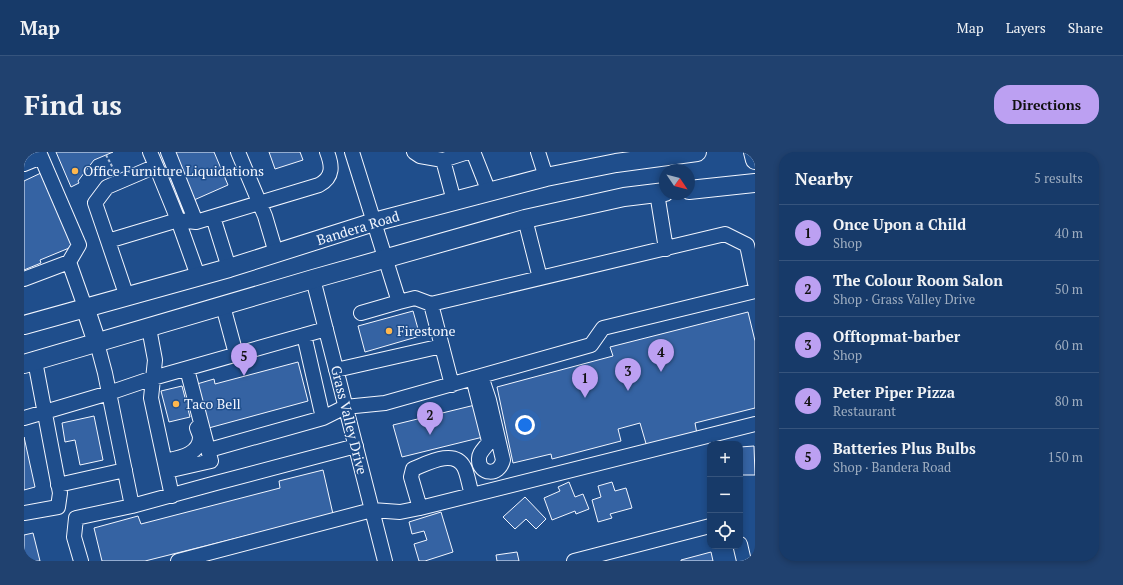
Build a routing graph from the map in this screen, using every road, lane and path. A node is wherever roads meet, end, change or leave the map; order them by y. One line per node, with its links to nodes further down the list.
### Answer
1 (150, 152): 16 (street)
2 (168, 152): 29 (street)
3 (238, 152): 25 (street)
4 (327, 152): 25 (street)
5 (352, 152): 30 (street)
6 (414, 152): 13 (street)
7 (538, 152): 17 (street)
8 (697, 152): 12 (main road, Bandera Road)
9 (753, 152): 14 (main road)
10 (40, 154): 15 (street); 35 (street)
11 (106, 155): 18 (path)
12 (615, 158): 17 (main road, Bandera Road)
13 (443, 160): 21 (street); 24 (street)
14 (755, 160)
15 (24, 164)
16 (156, 166): 18 (street); 28 (street)
17 (546, 177): 21 (main road, Bandera Road)
18 (120, 181): 31 (street)
19 (755, 183): 20 (main road)
20 (695, 189)
21 (489, 192): 24 (main road, Bandera Road)
22 (659, 193): 27 (main road)
23 (662, 200): 32 (street)
24 (454, 201): 30 (main road, Bandera Road)
25 (259, 203): 26 (street); 33 (street)
26 (212, 217): 29 (street); 36 (street)
27 (525, 219): 34 (main road); 38 (street)
28 (178, 220): 29 (street); 31 (street); 37 (street)
29 (196, 222)
30 (374, 222): 33 (main road, Bandera Road); 34 (street)
31 (108, 241): 43 (street)
32 (666, 249): 38 (street); 41 (street)
33 (276, 253): 36 (main road, Bandera Road)
34 (385, 259): 40 (main road); 44 (street)
35 (69, 262): 39 (street); 47 (street)
36 (229, 268): 37 (main road, Bandera Road)
37 (198, 276): 43 (main road, Bandera Road)
38 (540, 278): 45 (street)
39 (24, 279)
40 (313, 279): 46 (main road); 51 (street, Grass Valley Drive)
41 (755, 283)
42 (755, 291): 59 (street)
43 (127, 297): 47 (main road, Bandera Road)
44 (399, 302): 45 (street); 48 (street)
45 (431, 304): 54 (street)
46 (224, 306): 50 (main road); 55 (street)
47 (86, 307): 49 (main road, Bandera Road); 53 (main road)
48 (361, 313)
49 (24, 325)
50 (149, 328): 53 (main road); 60 (street)
51 (326, 329): 52 (street); 58 (street, Grass Valley Drive)
52 (304, 335): 55 (street); 66 (street)
53 (97, 343): 56 (main road); 62 (street)
54 (442, 346): 58 (street); 61 (street)
55 (236, 354): 57 (street)
56 (29, 362): 64 (street)
57 (184, 369): 60 (street); 69 (street); 70 (street)
58 (336, 370): 63 (street, Grass Valley Drive)
59 (477, 377): 59 (street); 61 (street)
60 (154, 378): 62 (street); 70 (street)
61 (452, 385): 63 (street)
62 (109, 393): 64 (street); 71 (street)
63 (346, 407): 66 (street); 68 (street, Grass Valley Drive)
64 (45, 412): 65 (street); 72 (street)
65 (24, 418)
66 (323, 418): 69 (street)
67 (755, 424): 73 (street)
68 (356, 446): 74 (street); 78 (street, Grass Valley Drive)
69 (209, 450): 70 (street)
70 (166, 466): 74 (street)
71 (125, 470): 72 (street); 75 (street)
72 (58, 485): 76 (street)
73 (472, 494): 77 (street); 77 (street)
74 (172, 496): 75 (street)
75 (132, 506): 80 (street)
76 (58, 507): 79 (street); 80 (street)
77 (420, 508): 78 (street)
78 (372, 510): 84 (street); 85 (street, Grass Valley Drive)
79 (24, 513)
80 (76, 518): 83 (street)
81 (707, 527): 86 (street)
82 (741, 549): 87 (street)
83 (81, 561)
84 (178, 561)
85 (385, 561)
86 (574, 561)
87 (744, 561)

